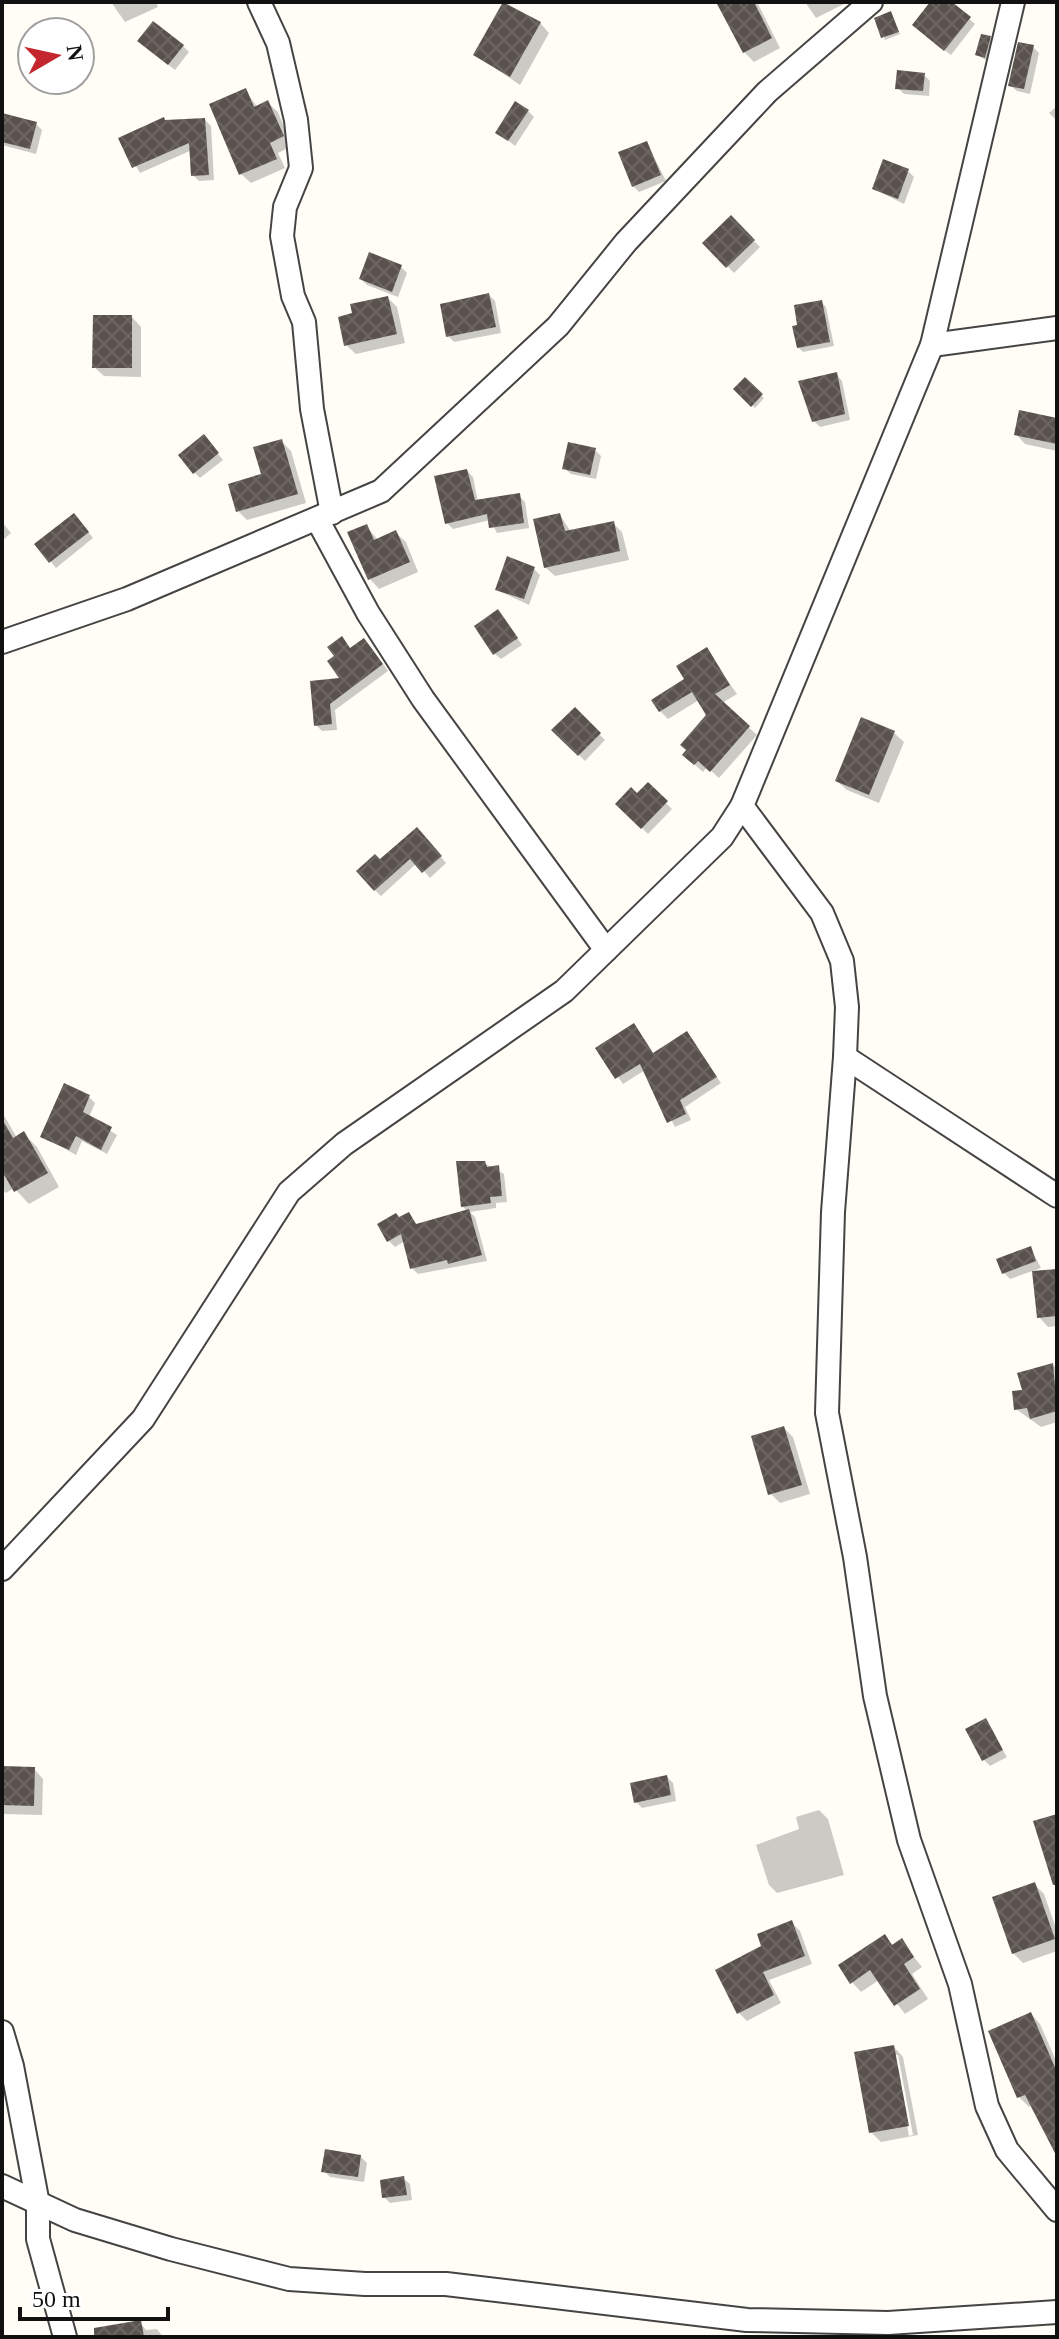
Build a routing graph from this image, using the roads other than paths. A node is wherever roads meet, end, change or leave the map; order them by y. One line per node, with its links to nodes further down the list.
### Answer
1 (259, 2): 6 (street)
2 (871, 2): 6 (street)
3 (1013, 2): 5 (street)
4 (1057, 328): 5 (street)
5 (932, 345): 8 (street)
6 (325, 516): 7 (street); 9 (street)
7 (2, 642)
8 (742, 806): 9 (street); 10 (street)
9 (606, 950): 12 (street)
10 (845, 1057): 11 (street); 16 (street)
11 (1057, 1196)
12 (2, 1569)
13 (2, 2032): 15 (street)
14 (2, 2186): 15 (street)
15 (38, 2204): 17 (street); 18 (street)
16 (1057, 2210)
17 (1057, 2312)
18 (65, 2337)

